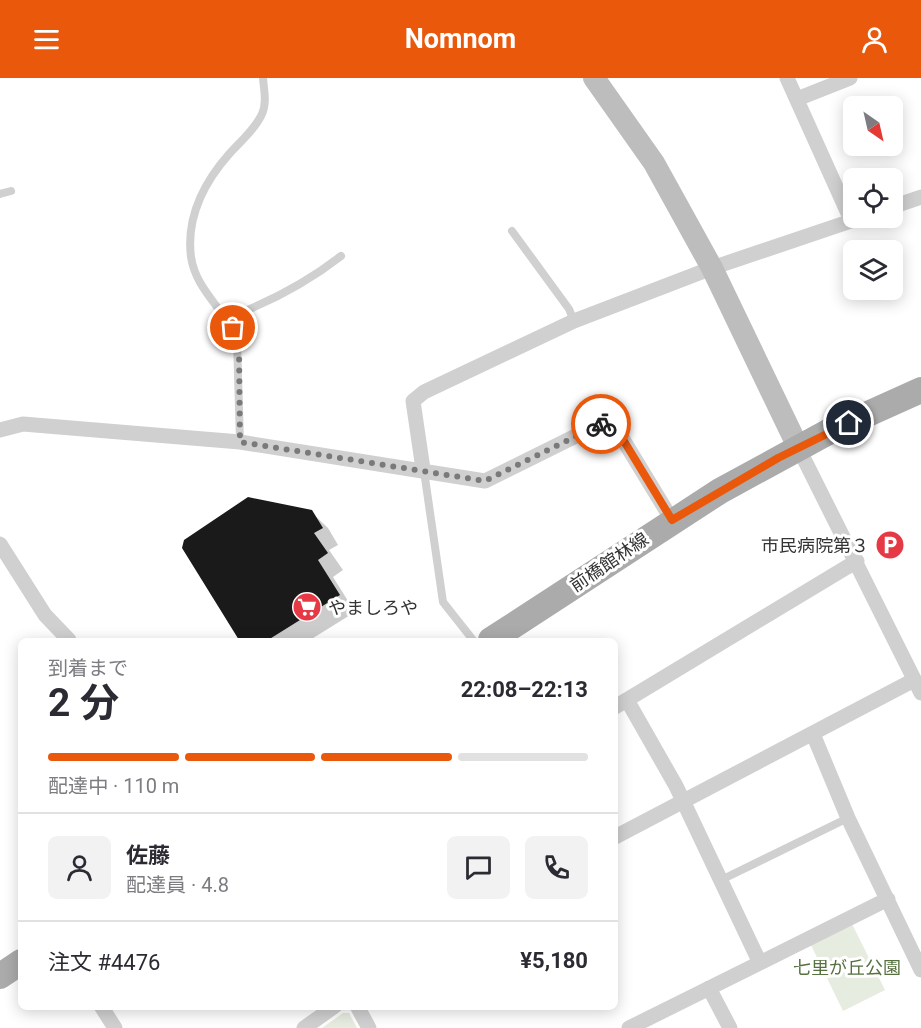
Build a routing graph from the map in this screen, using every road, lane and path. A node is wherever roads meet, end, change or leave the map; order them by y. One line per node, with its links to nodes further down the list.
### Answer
1 (263, 78): 15 (lane)
2 (594, 78): 14 (street)
3 (787, 78): 5 (street)
4 (850, 78): 5 (street)
5 (796, 99): 7 (street)
6 (11, 191): 8 (lane)
7 (843, 193)
8 (0, 194)
9 (921, 197): 10 (street)
10 (903, 203)
11 (843, 223): 14 (street)
12 (512, 231): 16 (lane)
13 (341, 256): 15 (lane)
14 (712, 268): 16 (street); 20 (street)
15 (225, 319): 19 (lane)
16 (574, 321): 21 (street)
17 (921, 390): 20 (main road, 前橋館林線)
18 (0, 430): 19 (street)
19 (240, 442): 21 (street)
20 (798, 447): 22 (main road, 前橋館林線); 24 (street)
21 (423, 470): 22 (street); 26 (lane)
22 (672, 520): 27 (main road, 前橋館林線)
23 (0, 544): 25 (street)
24 (857, 561): 28 (street); 29 (street)
25 (67, 638)
26 (471, 638)
27 (494, 638)
28 (917, 687): 30 (street)
29 (621, 704): 31 (street)
30 (813, 734): 31 (street); 32 (street)
31 (682, 800): 33 (street); 34 (street)
32 (848, 818): 34 (lane); 35 (street)
33 (618, 835)
34 (720, 880): 36 (street)
35 (888, 899): 36 (street); 38 (street)
36 (759, 962): 40 (street)
37 (18, 964): 39 (main road)
38 (921, 970)
39 (0, 976)
40 (710, 988): 47 (street); 48 (street)
41 (104, 1010): 44 (street)
42 (329, 1010): 45 (street)
43 (359, 1010): 46 (street)
44 (116, 1028)
45 (304, 1028)
46 (369, 1028)
47 (629, 1028)
48 (730, 1028)

